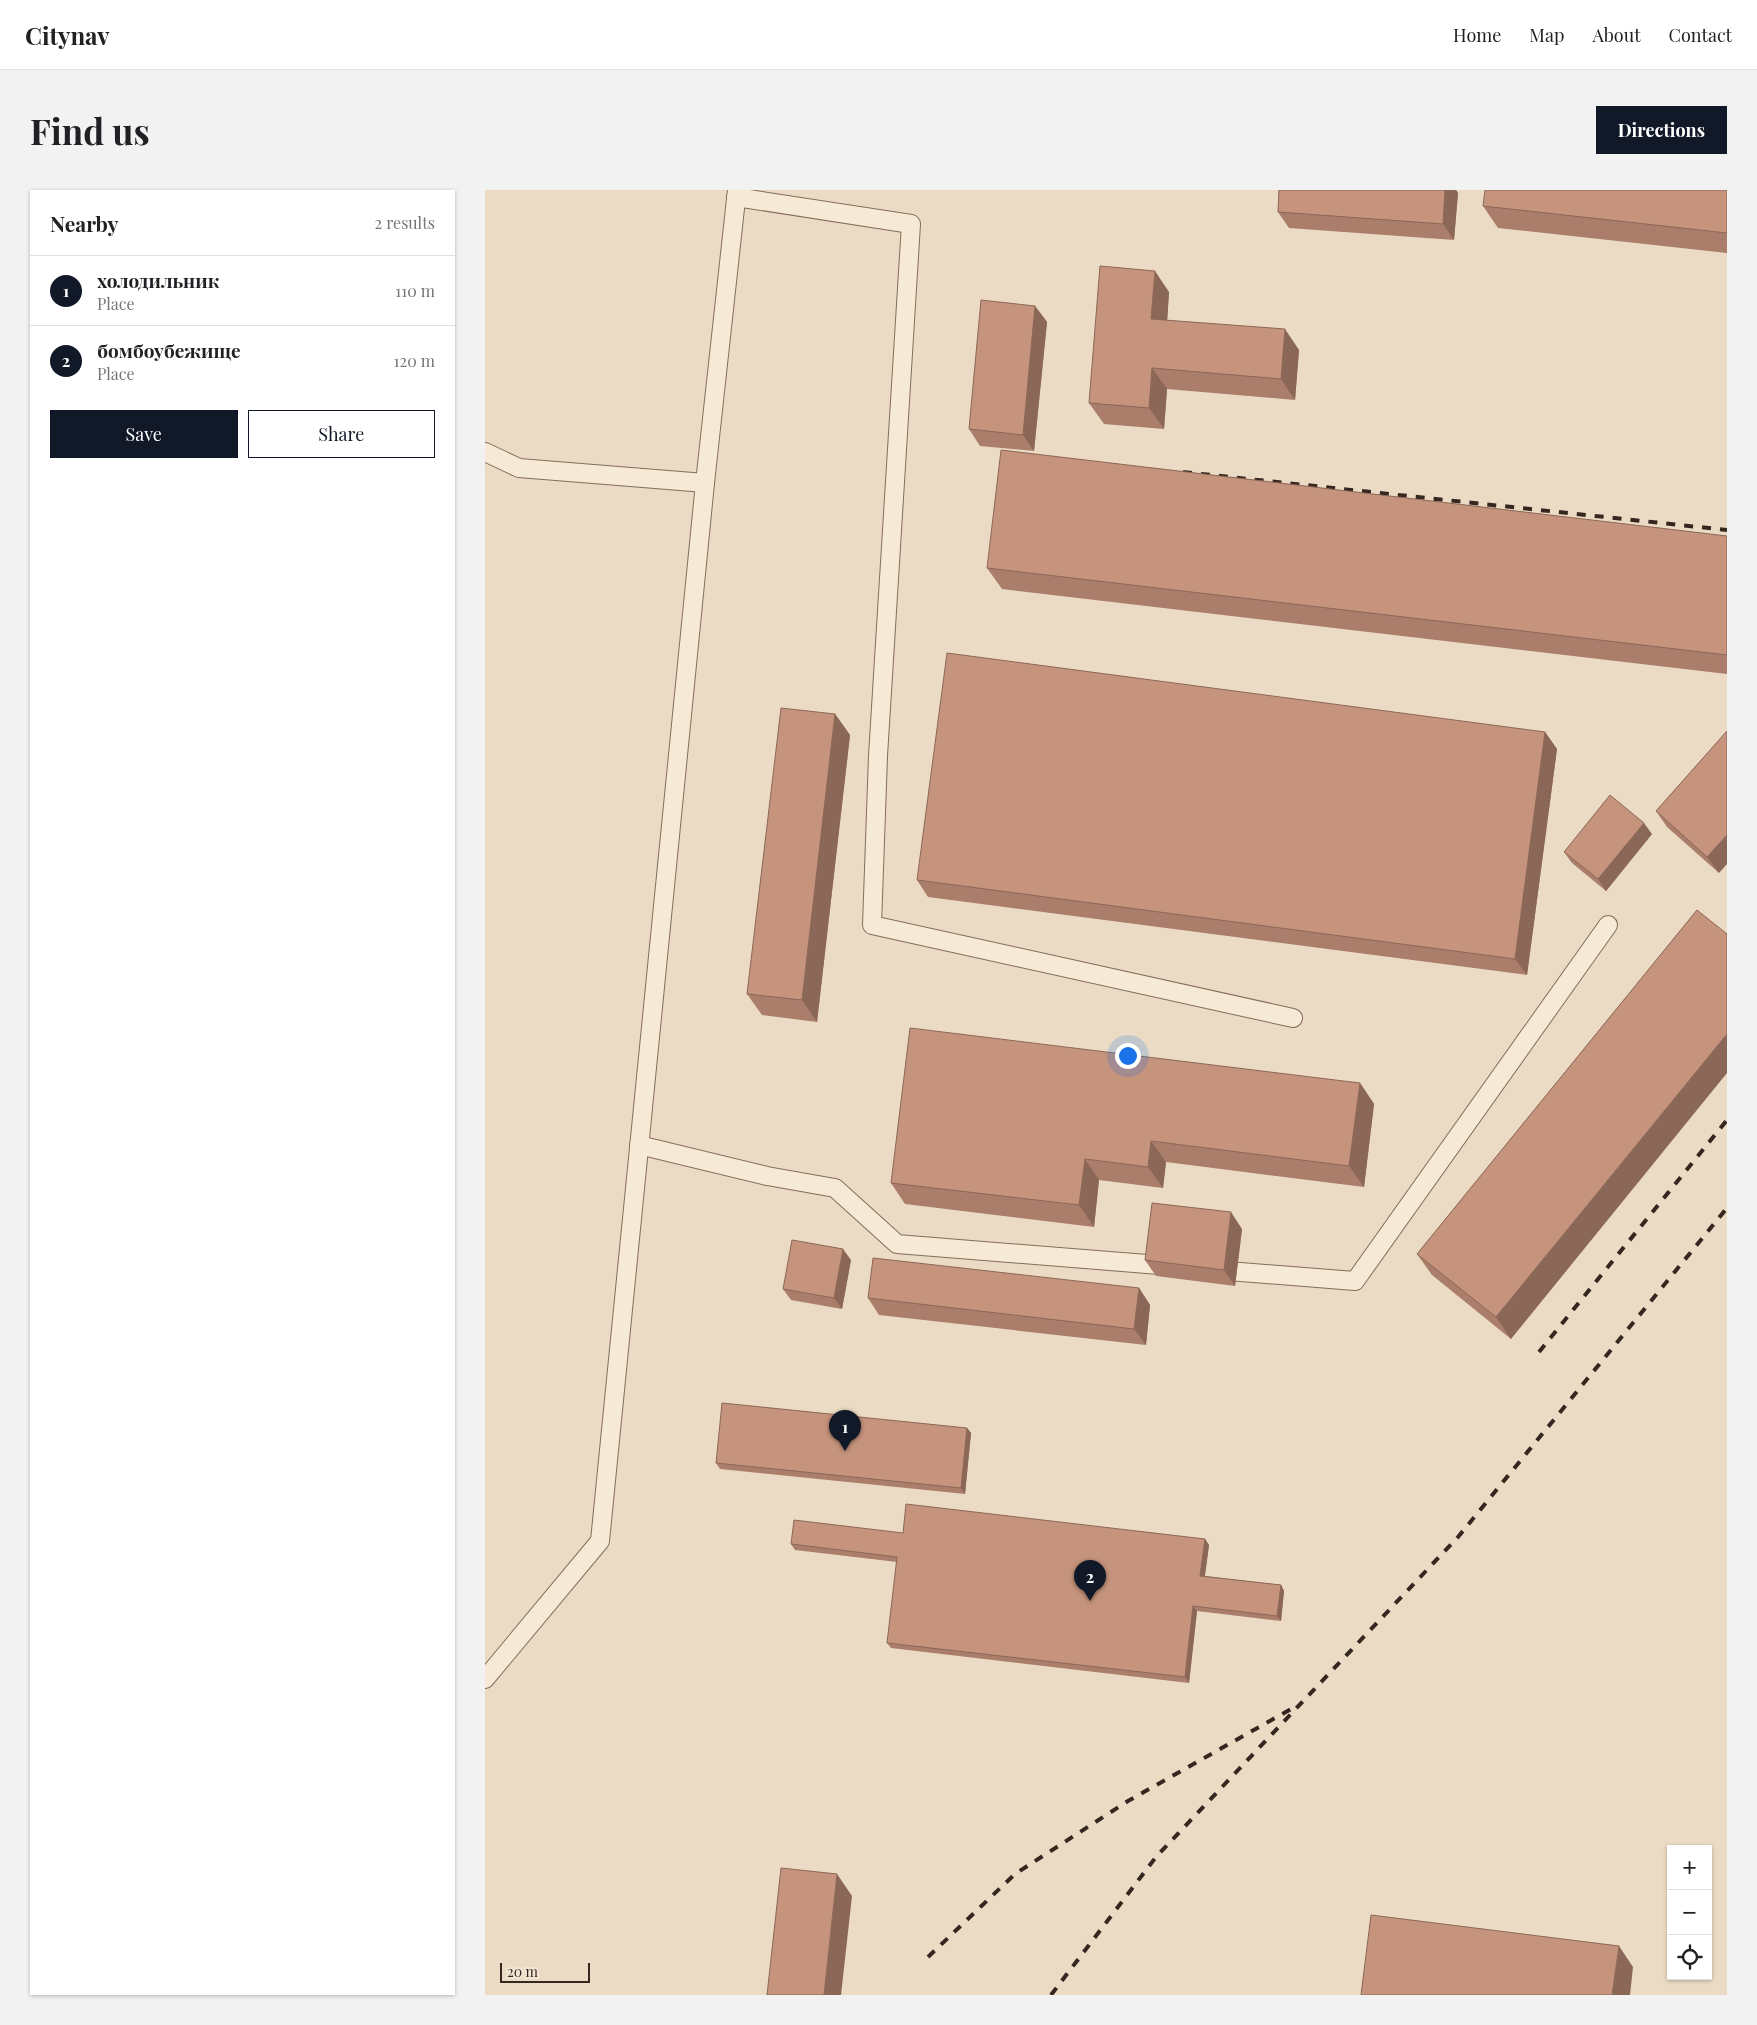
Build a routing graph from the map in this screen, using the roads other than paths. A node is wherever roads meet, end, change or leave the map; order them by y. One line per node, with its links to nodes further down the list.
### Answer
1 (737, 193): 3 (lane); 5 (lane)
2 (485, 452): 3 (lane)
3 (705, 483): 6 (lane)
4 (1608, 925): 6 (lane)
5 (1293, 1018)
6 (639, 1145): 7 (lane)
7 (485, 1679)

